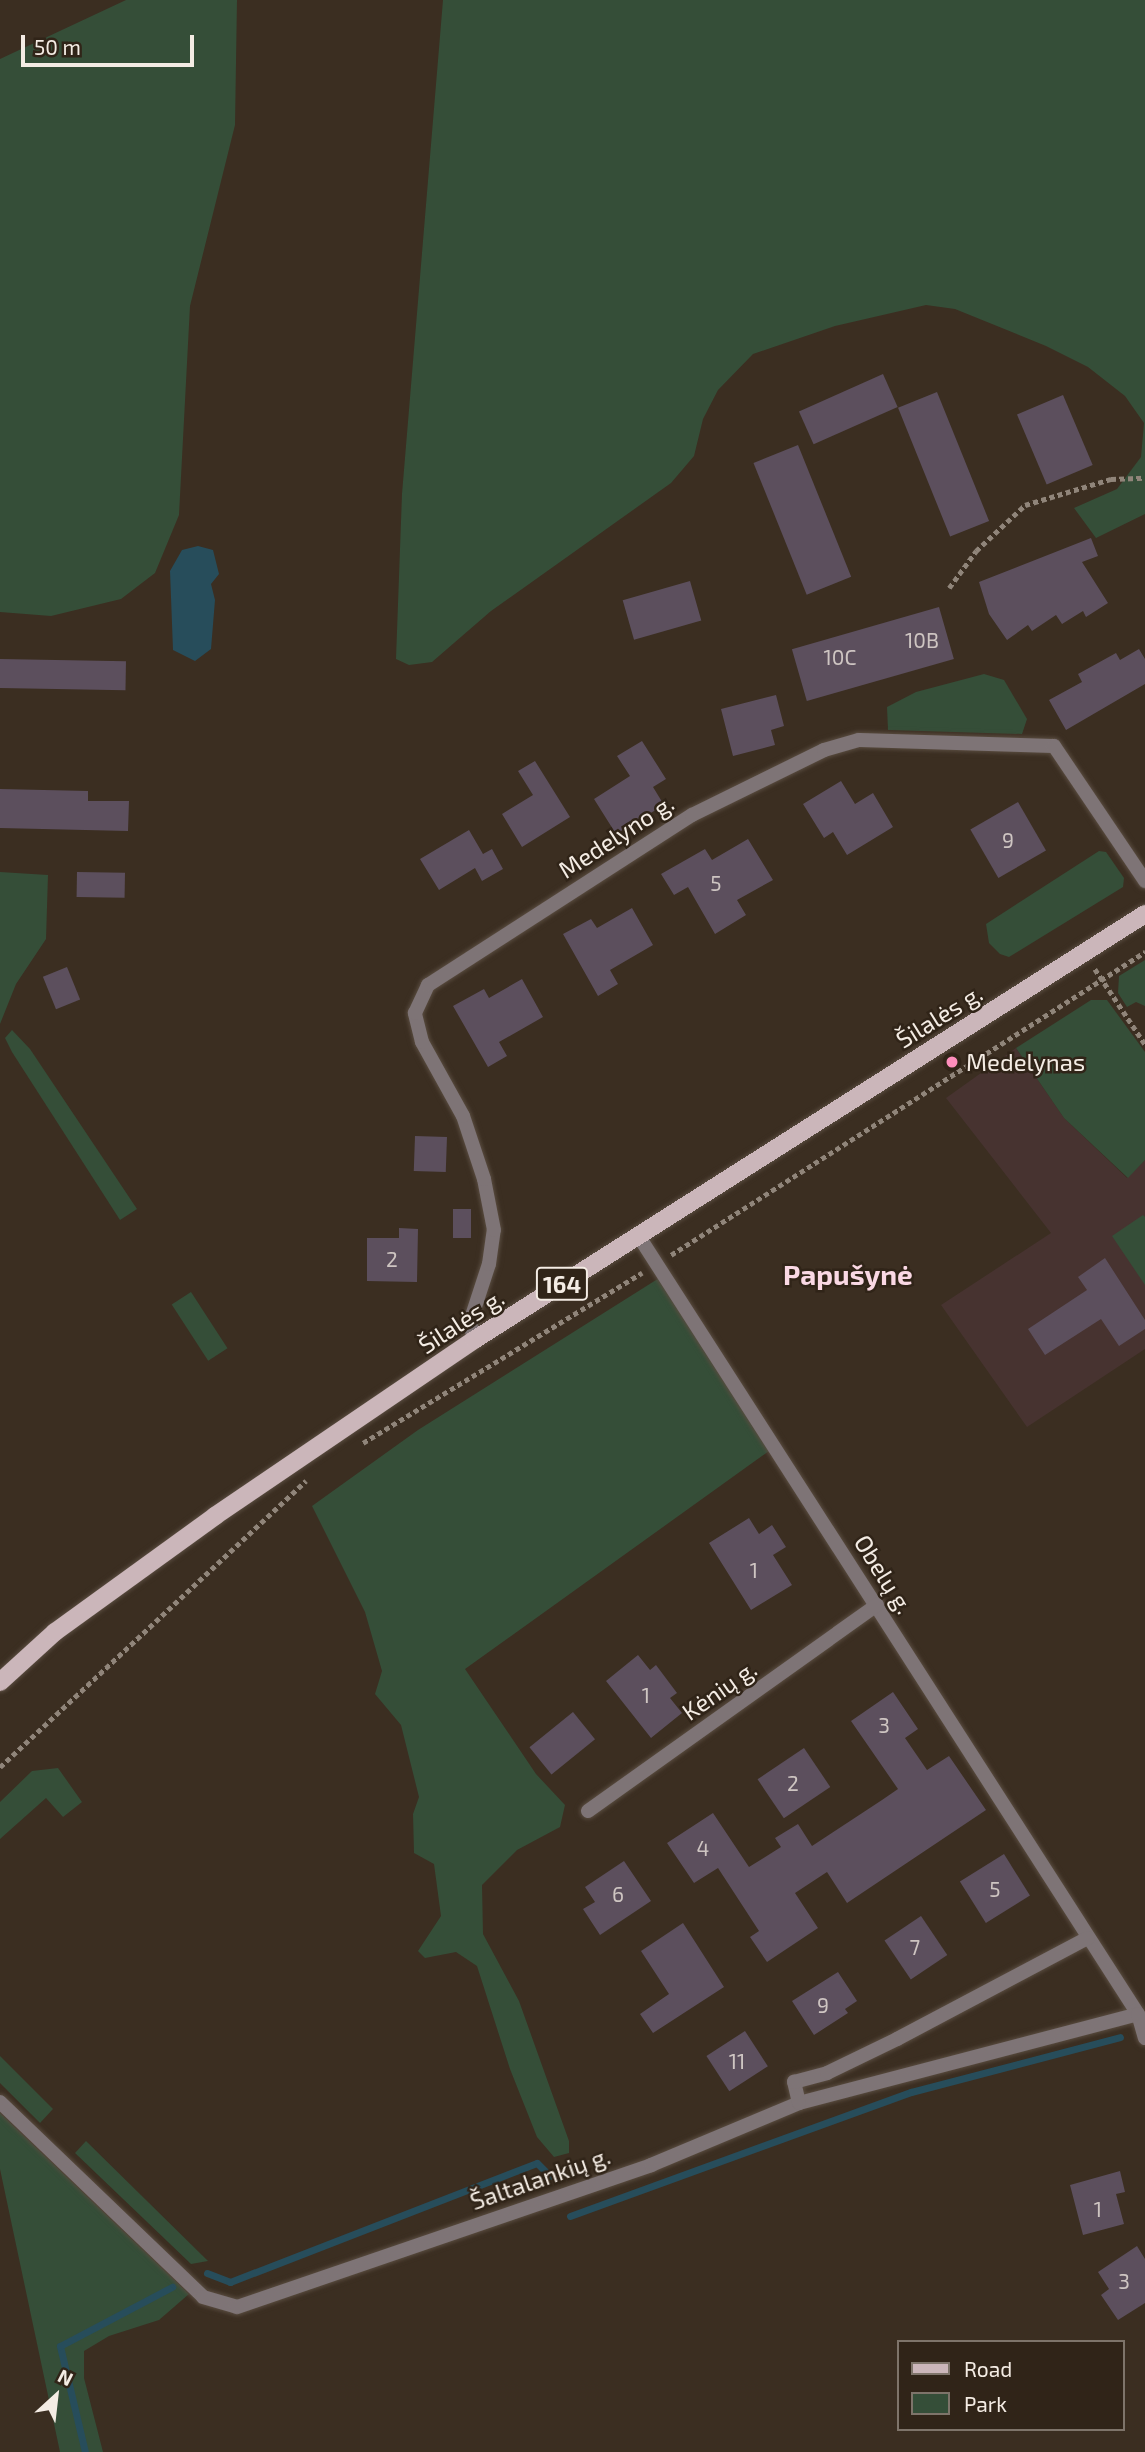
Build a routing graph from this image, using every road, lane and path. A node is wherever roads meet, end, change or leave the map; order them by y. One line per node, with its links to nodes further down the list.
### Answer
1 (1145, 478): 2 (path)
2 (949, 588)
3 (1145, 881): 11 (street, Medelyno g.)
4 (1145, 914): 6 (main road, Šilalės g. / 164)
5 (1145, 952): 7 (path)
6 (1084, 953): 7 (path); 9 (main road, Šilalės g. / 164)
7 (1103, 979): 8 (path); 10 (path)
8 (1145, 1044)
9 (638, 1236): 10 (street, Obelų g.); 11 (main road, Šilalės g. / 164)
10 (657, 1264): 12 (path); 14 (street, Obelų g.)
11 (474, 1340): 15 (main road, Šilalės g. / 164)
12 (352, 1449)
13 (308, 1480): 16 (path)
14 (877, 1605): 17 (street, Kėnių g.); 18 (street, Obelų g.)
15 (0, 1682)
16 (0, 1767)
17 (588, 1811)
18 (1088, 1938): 19 (street, Obelų g.); 22 (street)
19 (1138, 2014): 20 (street); 22 (street, Šaltalankių g.)
20 (1145, 2038)
21 (0, 2102): 22 (street, Šaltalankių g.)
22 (799, 2103)

